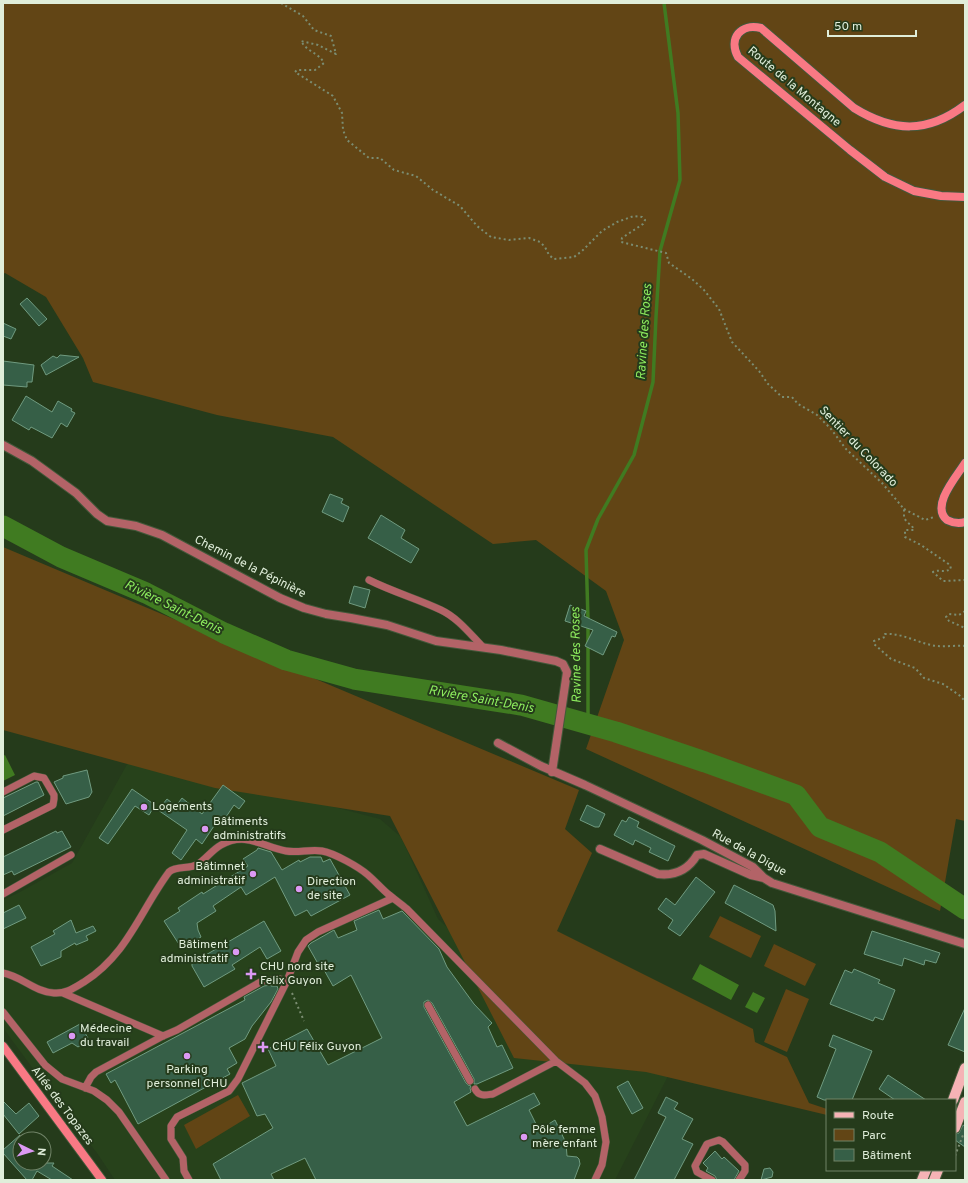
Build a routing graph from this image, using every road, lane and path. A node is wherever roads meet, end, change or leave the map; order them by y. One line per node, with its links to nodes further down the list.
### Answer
1 (281, 3): 6 (path, Sentier du Colorado)
2 (965, 105): 3 (main road, Route de la Montagne)
3 (965, 197)
4 (3, 445): 14 (street, Chemin de la Pépinière)
5 (965, 463): 7 (main road)
6 (904, 509): 7 (path); 10 (path, Sentier du Colorado)
7 (943, 514): 8 (main road)
8 (965, 522)
9 (369, 580): 14 (lane)
10 (965, 580)
11 (965, 611): 12 (path)
12 (965, 628)
13 (965, 646): 15 (path)
14 (483, 647): 17 (street, Chemin de la Pépinière)
15 (965, 701)
16 (498, 742): 17 (street, Rue de la Digue)
17 (552, 768): 22 (street, Rue de la Digue)
18 (3, 792): 19 (lane)
19 (3, 830)
20 (600, 849): 22 (street)
21 (71, 855): 23 (lane)
22 (764, 878): 25 (street, Rue de la Digue)
23 (3, 894)
24 (394, 898): 27 (lane); 28 (lane); 34 (lane)
25 (965, 944)
26 (3, 973): 28 (lane)
27 (286, 981): 31 (path); 32 (lane); 46 (lane)
28 (63, 993): 32 (lane)
29 (428, 1005): 36 (lane)
30 (3, 1012): 37 (lane)
31 (304, 1020)
32 (163, 1036): 37 (lane)
33 (3, 1046): 44 (main road, Allée des Topazes)
34 (556, 1061): 38 (lane); 47 (lane)
35 (965, 1068): 39 (main road)
36 (470, 1081)
37 (85, 1088): 45 (lane)
38 (474, 1089)
39 (953, 1099)
40 (965, 1102): 41 (main road)
41 (956, 1125)
42 (965, 1131): 43 (path)
43 (956, 1154)
44 (102, 1180)
45 (166, 1180)
46 (189, 1180)
47 (595, 1180)
48 (712, 1180): 49 (lane)
49 (739, 1180)

